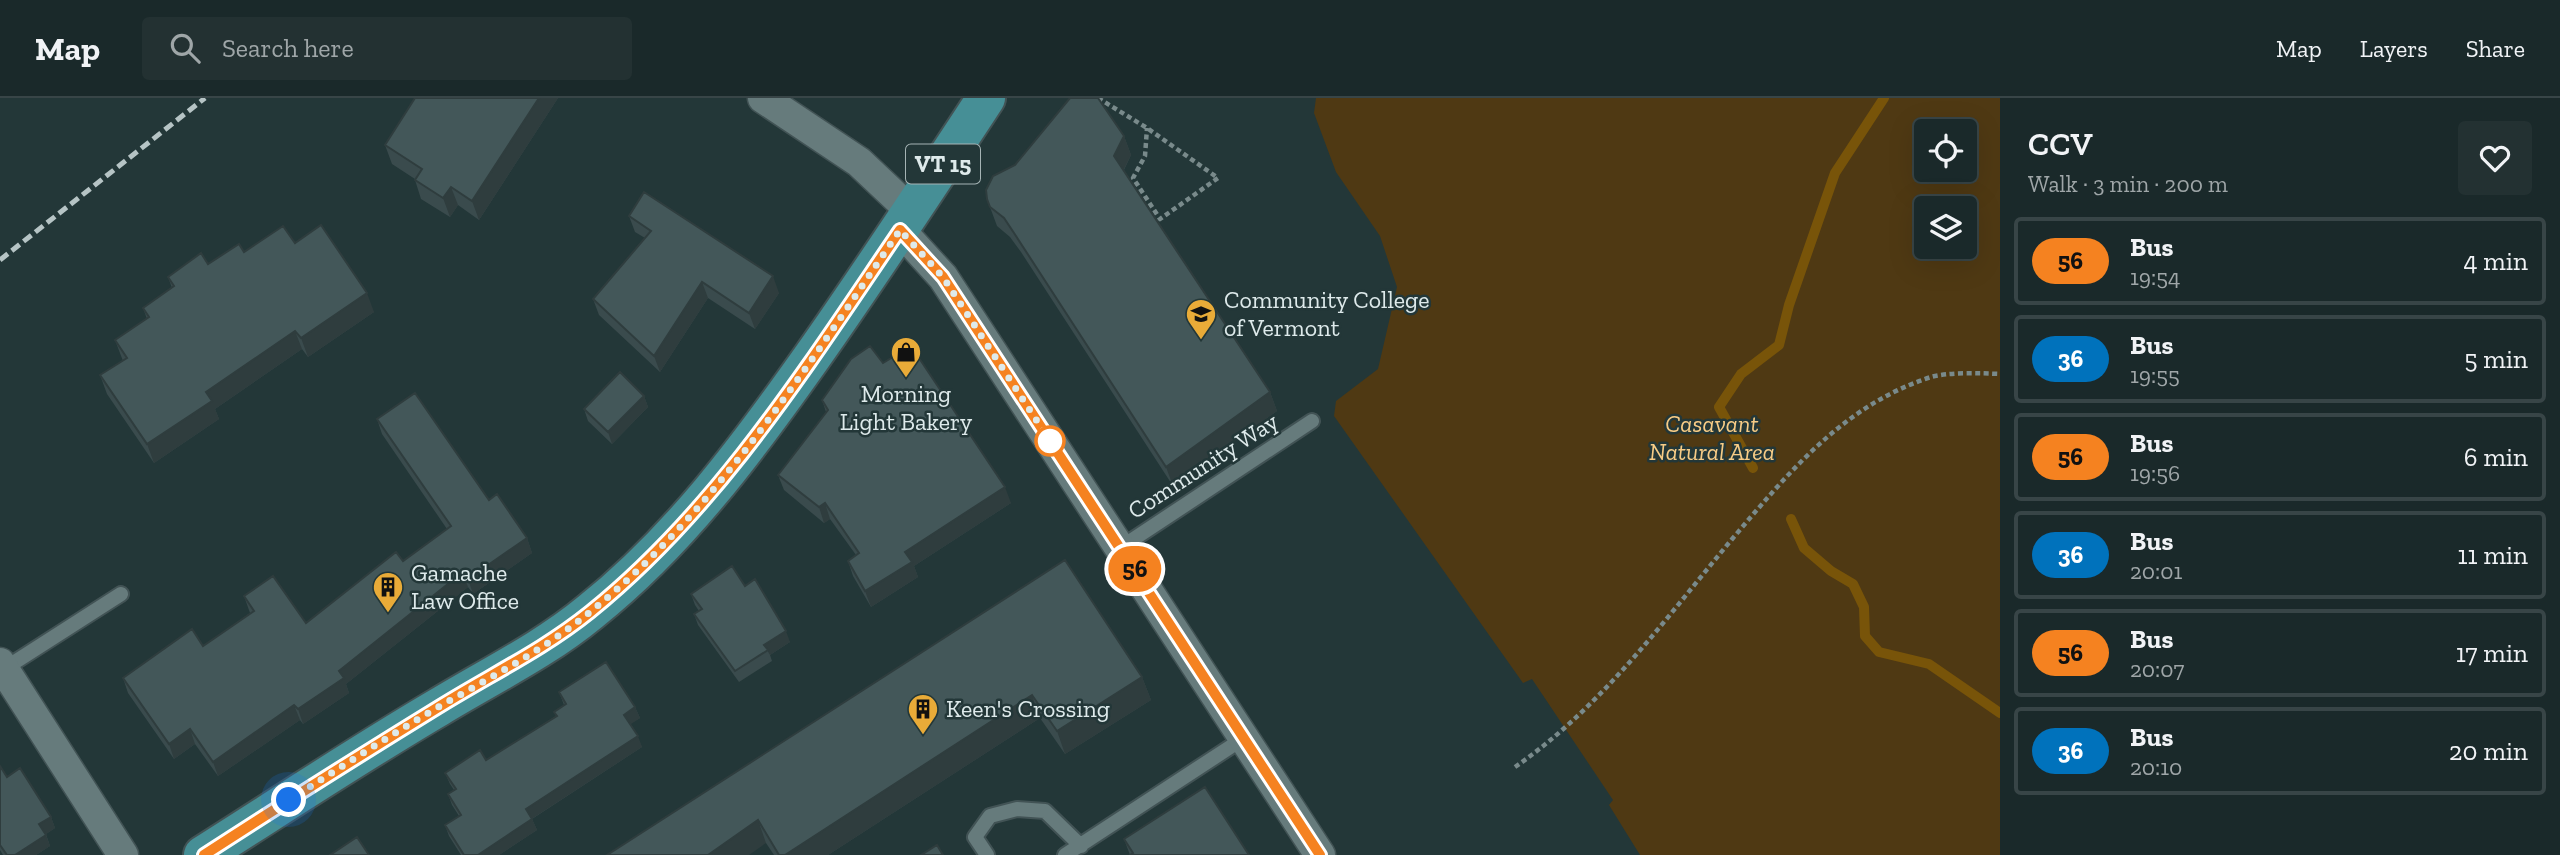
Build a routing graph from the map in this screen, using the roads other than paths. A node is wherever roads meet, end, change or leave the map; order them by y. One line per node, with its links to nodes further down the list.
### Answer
1 (763, 98): 3 (street)
2 (986, 98): 3 (main road, VT 15)
3 (906, 221): 5 (street); 10 (main road, VT 15)
4 (1312, 421): 5 (lane, Community Way)
5 (1120, 548): 8 (street)
6 (121, 594): 7 (lane)
7 (2, 666): 11 (street)
8 (1244, 738): 9 (lane); 14 (street)
9 (1081, 846): 12 (lane); 13 (lane)
10 (213, 852)
11 (123, 855)
12 (987, 855)
13 (1065, 855)
14 (1320, 855)

